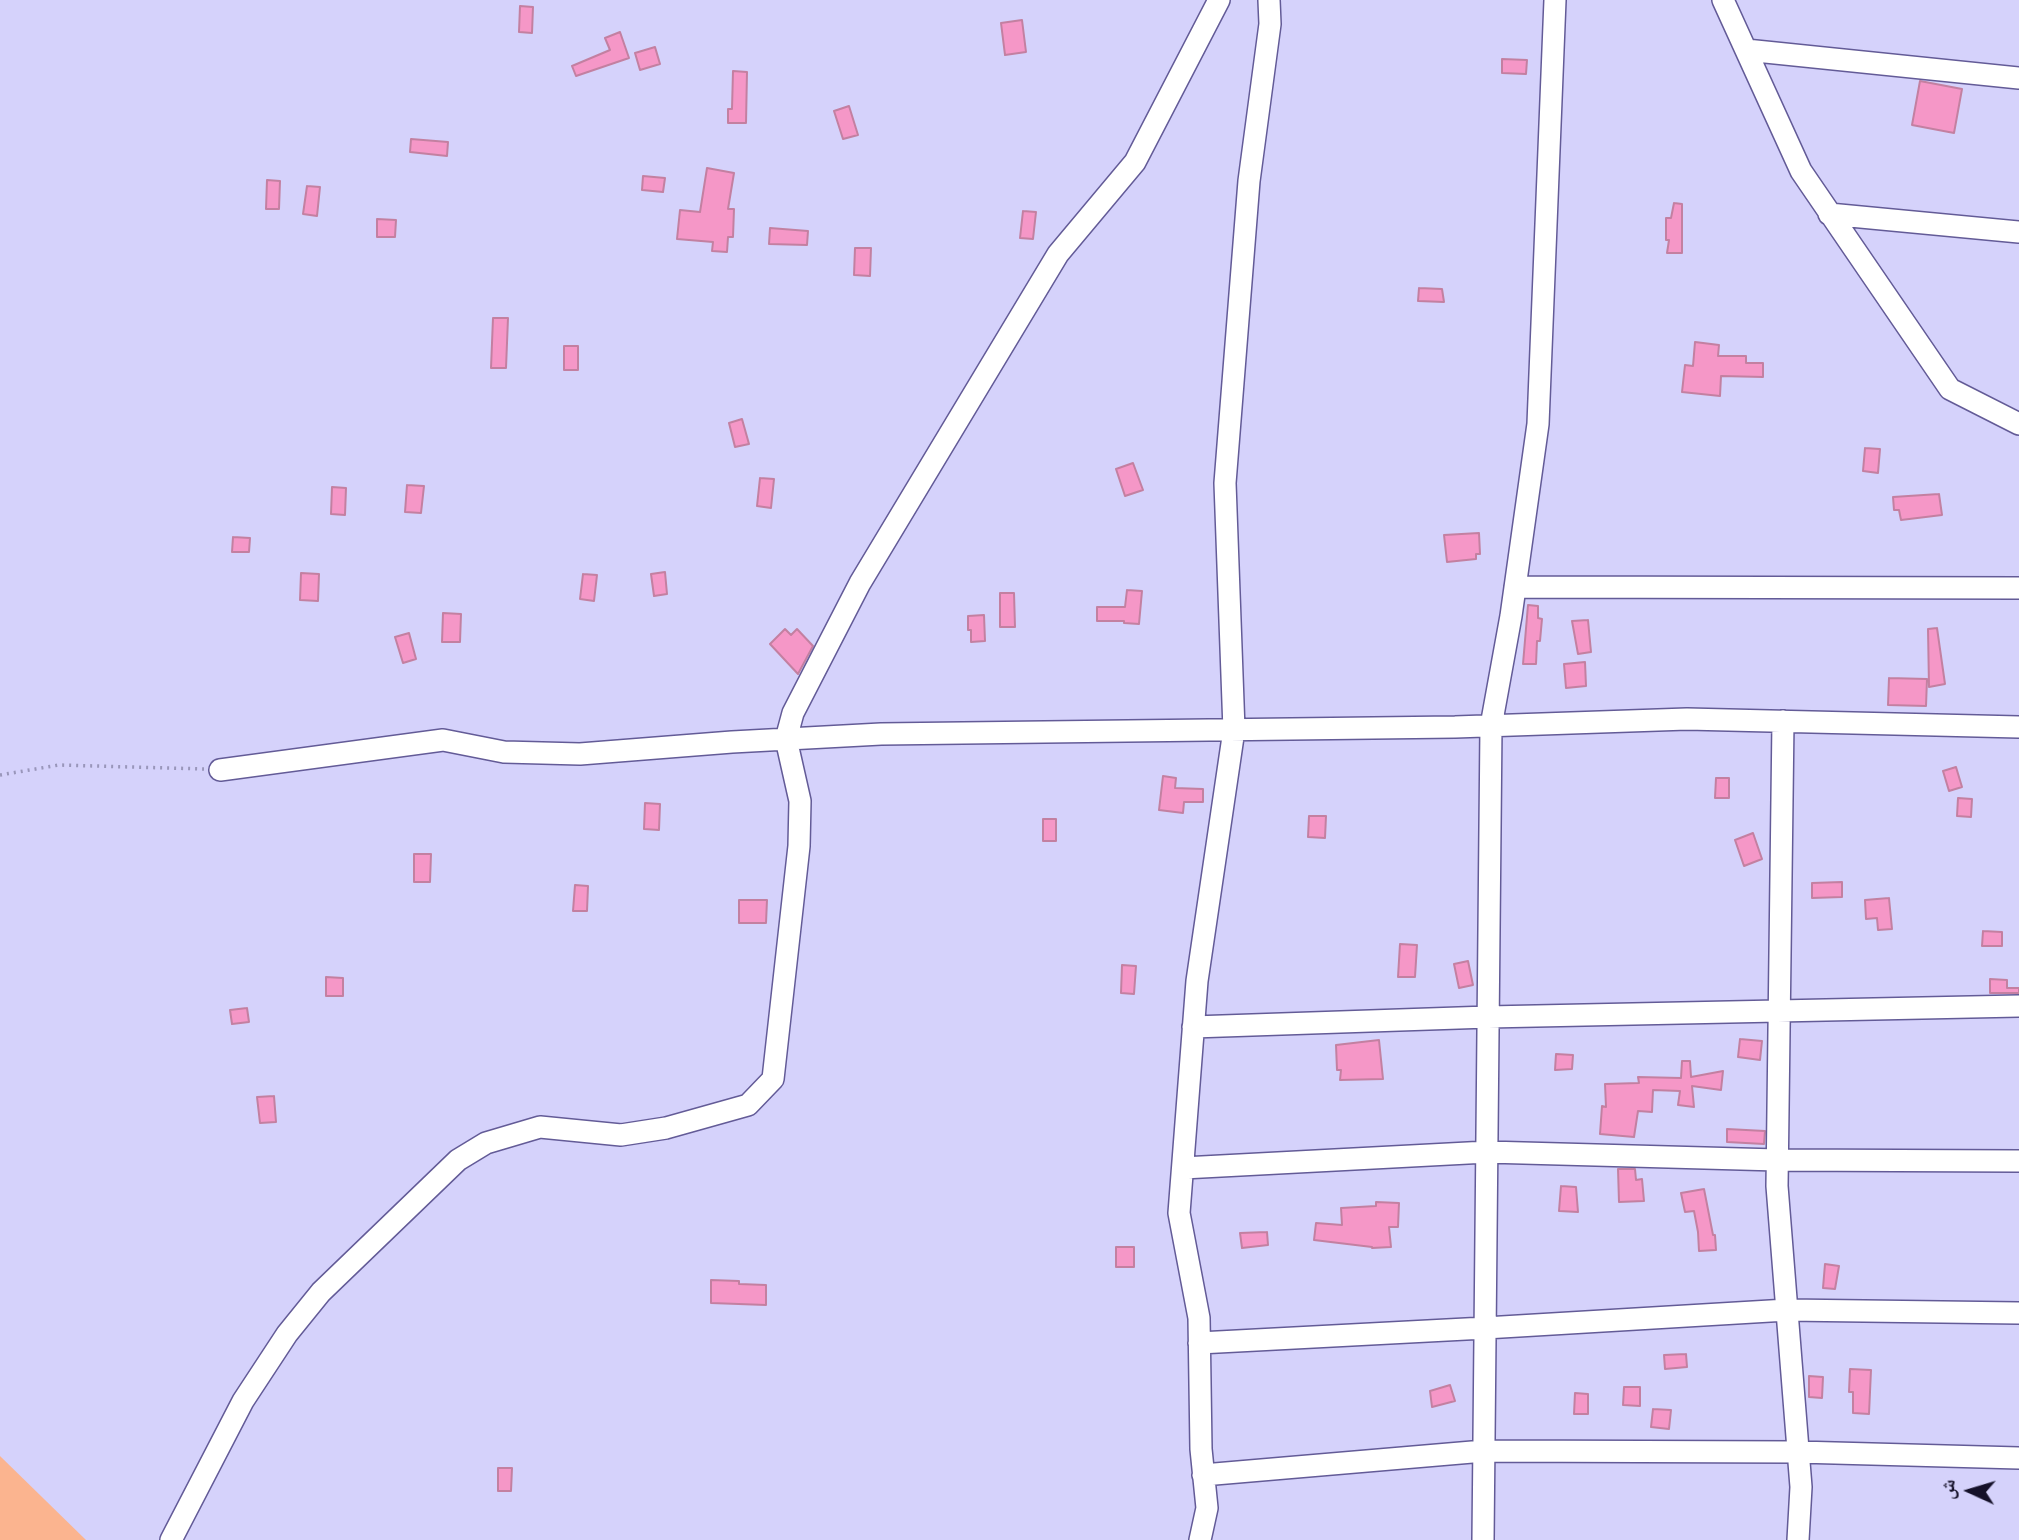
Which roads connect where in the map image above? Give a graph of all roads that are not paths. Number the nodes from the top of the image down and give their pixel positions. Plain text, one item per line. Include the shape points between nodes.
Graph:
1 (1219, 0) edge
2 (1269, 0) edge
3 (1555, 0) edge
4 (1723, 0) edge
5 (1746, 50) junction
6 (2019, 78) edge
7 (1829, 214) junction
8 (2019, 232) edge
9 (2019, 424) edge
10 (1516, 587) junction
11 (2019, 588) edge
12 (1783, 721) junction
13 (1491, 726) junction
14 (2019, 727) edge
15 (1234, 730) junction
16 (786, 739) junction
17 (220, 769) road end
18 (2019, 1006) edge
19 (1779, 1012) junction
20 (1488, 1017) junction
21 (1193, 1027) junction
22 (1487, 1152) junction
23 (1777, 1160) junction
24 (2019, 1161) edge
25 (1183, 1168) junction
26 (1787, 1310) junction
27 (2019, 1313) edge
28 (1485, 1328) junction
29 (1199, 1343) junction
30 (1484, 1451) junction
31 (1798, 1451) junction
32 (2019, 1458) edge
33 (1203, 1475) junction
34 (171, 1540) edge
35 (1200, 1540) edge
36 (1483, 1540) edge
37 (1798, 1540) edge

1 - 16 street via 1135,162 1058,254 860,583 793,713
2 - 15 street via 1225,483
3 - 10 street via 1538,424
4 - 5 street
5 - 6 street
5 - 7 street via 1801,172
7 - 8 street
7 - 9 street via 1950,389
10 - 11 street
10 - 13 street
12 - 13 street via 1687,719
12 - 14 street
12 - 19 street
13 - 15 street
13 - 20 street
15 - 16 street
15 - 21 street
16 - 17 street via 580,754 504,752 443,740
16 - 34 street via 800,801 799,846 773,1079 748,1104 666,1128 621,1135 540,1127 486,1143 458,1160 321,1292 287,1334 243,1401
18 - 19 street
19 - 20 street
19 - 23 street
20 - 21 street
20 - 22 street
21 - 25 street
22 - 23 street
22 - 25 street
22 - 28 street
23 - 24 street
23 - 26 street
25 - 29 street via 1179,1213 1199,1318
26 - 27 street
26 - 28 street
26 - 31 street
28 - 29 street
28 - 30 street
29 - 33 street
30 - 31 street
30 - 33 street
30 - 36 street
31 - 32 street
31 - 37 street
33 - 35 street via 1207,1508

